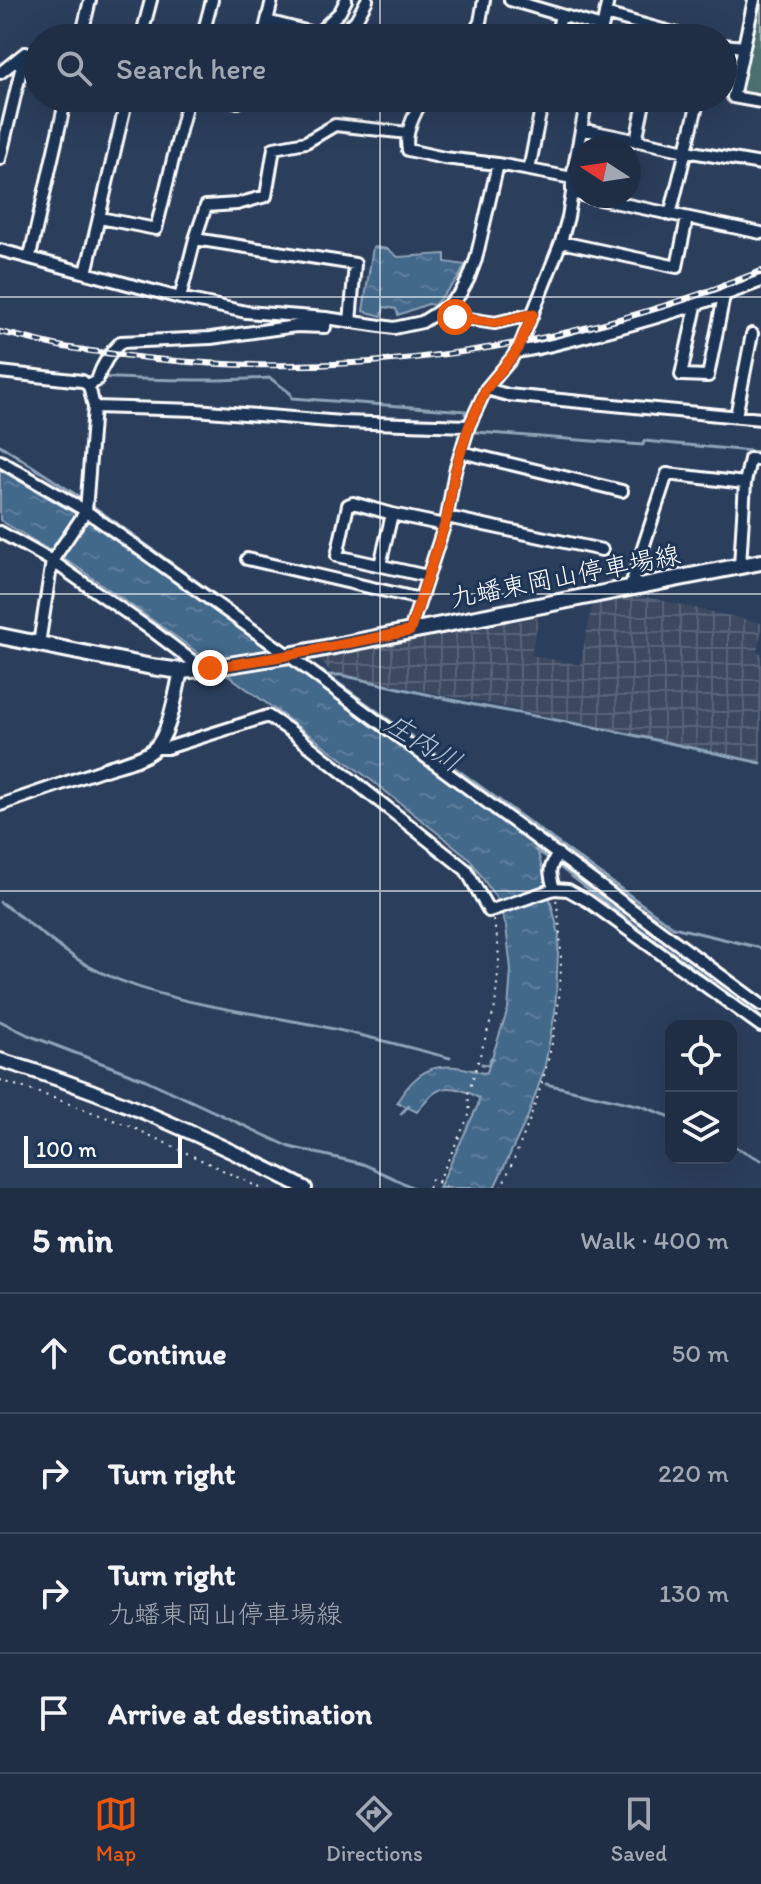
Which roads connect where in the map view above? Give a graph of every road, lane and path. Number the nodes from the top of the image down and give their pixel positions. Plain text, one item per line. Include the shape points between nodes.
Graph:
1 (90, 0) edge
2 (151, 0) edge
3 (212, 0) edge
4 (272, 0) edge
5 (346, 0) edge
6 (367, 0) edge
7 (484, 0) edge
8 (510, 0) edge
9 (608, 0) edge
10 (754, 0) edge
11 (605, 14) junction
12 (561, 15) junction
13 (267, 21) junction
14 (84, 24) edge
15 (145, 24) edge
16 (206, 24) edge
17 (266, 24) edge
18 (279, 24) edge
19 (327, 24) edge
20 (352, 24) edge
21 (479, 24) edge
22 (559, 24) edge
23 (582, 24) edge
24 (603, 24) edge
25 (632, 24) edge
26 (737, 46) edge
27 (744, 47) junction
28 (24, 54) edge
29 (24, 57) edge
30 (0, 73) edge
31 (737, 79) edge
32 (737, 98) edge
33 (761, 102) edge
34 (63, 112) edge
35 (124, 112) edge
36 (185, 112) edge
37 (416, 112) edge
38 (540, 112) edge
39 (584, 112) edge
40 (642, 112) edge
41 (696, 112) edge
42 (581, 129) junction
43 (408, 133) junction
44 (580, 136) edge
45 (613, 136) edge
46 (637, 136) edge
47 (641, 142) edge
48 (686, 151) junction
49 (0, 159) edge
50 (498, 164) junction
51 (761, 164) edge
52 (529, 170) junction
53 (569, 177) edge
54 (572, 208) edge
55 (638, 208) edge
56 (670, 215) junction
57 (100, 218) junction
58 (687, 218) junction
59 (761, 233) edge
60 (195, 239) junction
61 (561, 242) junction
62 (0, 250) edge
63 (30, 256) junction
64 (86, 273) junction
65 (761, 281) edge
66 (724, 296) junction
67 (180, 298) junction
68 (447, 306) junction
69 (696, 306) junction
70 (533, 314) junction
71 (326, 318) junction
72 (350, 322) junction
73 (752, 334) dead end
74 (516, 352) junction
75 (0, 372) edge
76 (95, 380) junction
77 (486, 389) junction
78 (94, 407) junction
79 (736, 416) junction
80 (761, 419) edge
81 (469, 426) junction
82 (461, 452) junction
83 (761, 460) edge
84 (0, 461) edge
85 (745, 483) junction
86 (622, 491) dead end
87 (86, 507) junction
88 (392, 514) junction
89 (446, 521) junction
90 (0, 532) edge
91 (602, 550) dead end
92 (247, 559) dead end
93 (53, 560) junction
94 (761, 562) edge
95 (380, 565) junction
96 (740, 566) junction
97 (427, 576) junction
98 (630, 588) junction
99 (420, 599) junction
100 (410, 631) junction
101 (0, 636) edge
102 (39, 644) junction
103 (286, 656) junction
104 (206, 669) junction
105 (181, 671) junction
106 (156, 748) junction
107 (105, 769) joint
108 (0, 805) edge
109 (555, 859) junction
110 (551, 889) junction
111 (492, 910) junction
112 (761, 1005) edge
113 (761, 1026) edge
114 (0, 1060) edge
115 (0, 1080) edge
116 (439, 1183) junction
117 (260, 1188) edge
118 (305, 1188) edge
119 (428, 1188) edge
120 (449, 1188) edge
121 (501, 1188) edge

1 - 14 street
2 - 15 street
3 - 16 street
4 - 13 street
5 - 19 street
6 - 20 street
7 - 21 street
8 - 12 street
9 - 11 street
10 - 27 street
11 - 24 street
11 - 25 street
12 - 22 street
12 - 23 street
13 - 17 street
13 - 18 street
26 - 27 street
27 - 31 street
28 - 30 street
29 - 49 street
32 - 33 street
34 - 63 street
35 - 57 street
36 - 57 street via 156,229
37 - 43 street
38 - 52 street
39 - 42 street
40 - 46 street
41 - 48 street
42 - 44 street
42 - 45 street
43 - 50 street via 408,150
43 - 60 street via 335,125 306,142 274,148 266,196 206,206
47 - 48 street
48 - 51 street
48 - 56 street
50 - 52 street
50 - 68 street via 476,259 460,294
52 - 53 street
54 - 61 street
55 - 56 street
56 - 58 street
57 - 64 street
58 - 59 street
58 - 61 street via 677,267
60 - 67 street
60 - 72 street via 355,264
61 - 70 street
62 - 63 street
63 - 64 street
64 - 67 street
65 - 66 street
66 - 69 street
66 - 69 street via 708,376 681,375
67 - 71 street via 246,312
68 - 70 street via 455,317 495,323
68 - 72 street via 408,326
69 - 74 street
70 - 74 street
71 - 72 street
71 - 76 street via 325,327 121,342
73 - 79 street
74 - 77 street
75 - 76 street
76 - 78 street
77 - 79 street
77 - 81 street
78 - 81 street
78 - 87 street
79 - 80 street
81 - 82 street
82 - 86 street
82 - 89 street
83 - 85 street via 750,459
84 - 87 street
85 - 96 street
85 - 98 street via 667,474
87 - 93 street
87 - 103 street
88 - 89 street
88 - 95 street
88 - 95 street via 348,505 337,556
89 - 91 street
89 - 97 street
90 - 93 street
92 - 99 street
93 - 102 street
93 - 104 street
94 - 96 main road, 九蟠東岡山停車場線
95 - 97 street
96 - 98 main road, 九蟠東岡山停車場線
97 - 99 street
98 - 100 main road, 九蟠東岡山停車場線
99 - 100 street
100 - 103 main road, 九蟠東岡山停車場線
101 - 102 main road, 九蟠東岡山停車場線
102 - 105 main road, 九蟠東岡山停車場線
103 - 104 main road, 九蟠東岡山停車場線
103 - 109 street
104 - 105 main road, 九蟠東岡山停車場線
105 - 106 street
106 - 107 street
106 - 111 street via 268,716 466,870
107 - 108 street
109 - 110 street via 549,872
109 - 112 street
110 - 111 street
110 - 113 street via 568,890 588,901
110 - 121 path via 561,959 555,1025 542,1088
111 - 116 path via 498,942 495,1007 468,1094 470,1113
114 - 118 street via 149,1113
115 - 117 path via 132,1127
116 - 119 path via 432,1179
116 - 120 path

